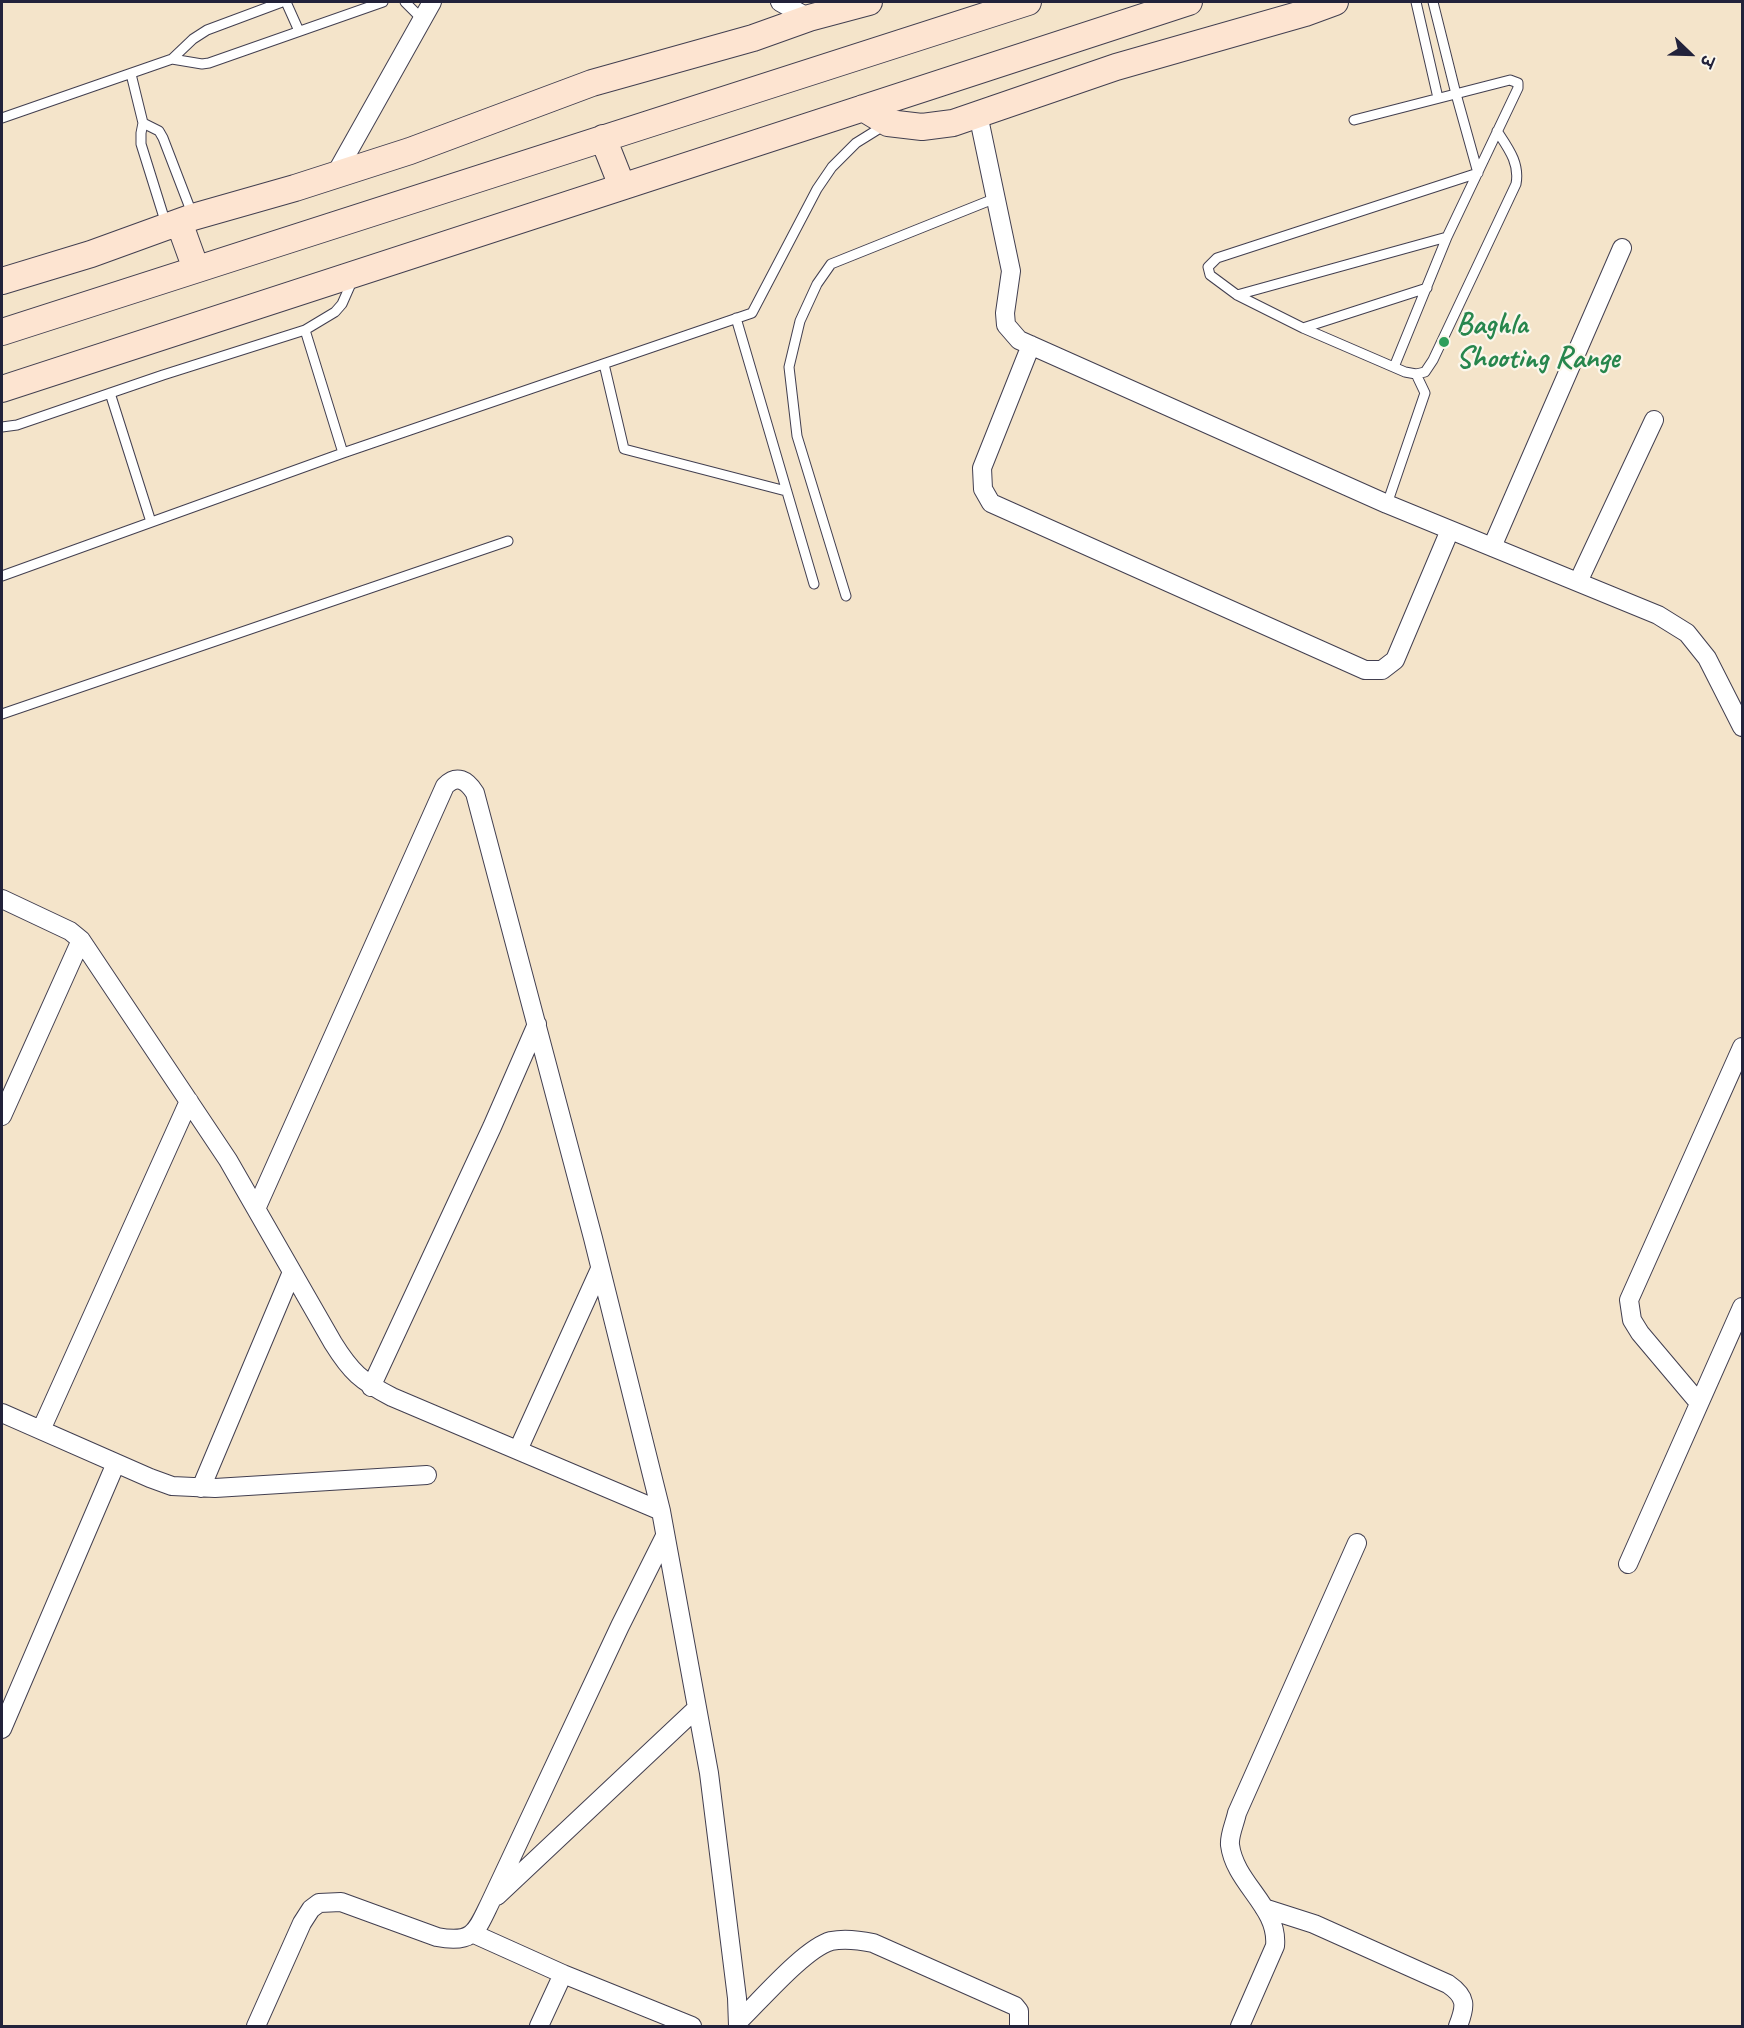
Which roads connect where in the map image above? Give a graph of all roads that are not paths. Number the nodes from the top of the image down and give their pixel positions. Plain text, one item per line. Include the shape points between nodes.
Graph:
1 (284, 2) edge
2 (382, 2) edge
3 (405, 2) edge
4 (432, 2) edge
5 (780, 2) edge
6 (869, 2) edge
7 (1028, 2) edge
8 (1189, 2) edge
9 (1335, 2) edge
10 (1416, 2) edge
11 (1433, 2) edge
12 (422, 18) junction
13 (809, 18) junction
14 (299, 31) junction
15 (172, 59) junction
16 (130, 74) junction
17 (1456, 94) junction
18 (1438, 98) junction
19 (863, 108) junction
20 (978, 114) junction
21 (2, 118) edge
22 (1354, 120) dead end
23 (144, 123) junction
24 (888, 123) junction
25 (1497, 131) junction
26 (603, 138) junction
27 (1478, 173) junction
28 (335, 175) junction
29 (622, 186) junction
30 (996, 198) junction
31 (180, 222) junction
32 (1447, 237) junction
33 (1622, 248) dead end
34 (196, 269) junction
35 (355, 274) junction
36 (2, 281) edge
37 (1426, 288) junction
38 (1237, 295) junction
39 (736, 318) junction
40 (1303, 328) junction
41 (305, 330) junction
42 (2, 332) edge
43 (1031, 345) junction
44 (604, 364) junction
45 (1394, 368) junction
46 (1416, 374) junction
47 (2, 389) edge
48 (110, 393) junction
49 (1654, 420) dead end
50 (2, 427) edge
51 (343, 453) junction
52 (786, 491) junction
53 (1387, 504) junction
54 (151, 522) junction
55 (1449, 530) junction
56 (508, 541) dead end
57 (1492, 547) junction
58 (2, 576) edge
59 (1578, 582) junction
60 (814, 584) dead end
61 (846, 596) dead end
62 (2, 714) edge
63 (1743, 727) edge
64 (2, 899) edge
65 (81, 940) junction
66 (537, 1024) junction
67 (1743, 1047) edge
68 (189, 1101) junction
69 (2, 1116) edge
70 (256, 1209) junction
71 (600, 1269) junction
72 (292, 1272) junction
73 (1743, 1307) edge
74 (371, 1387) junction
75 (1700, 1403) junction
76 (2, 1413) edge
77 (41, 1430) junction
78 (518, 1450) junction
79 (116, 1463) junction
80 (428, 1475) dead end
81 (201, 1488) junction
82 (661, 1511) junction
83 (665, 1536) junction
84 (1357, 1543) dead end
85 (1628, 1564) dead end
86 (697, 1708) junction
87 (2, 1729) edge
88 (490, 1903) junction
89 (1264, 1908) junction
90 (474, 1934) junction
91 (563, 1974) junction
92 (738, 2024) edge
93 (256, 2026) edge
94 (539, 2026) edge
95 (692, 2026) edge
96 (1019, 2026) edge
97 (1240, 2026) edge
98 (1458, 2026) edge

1 - 14 lane
1 - 15 lane via 207,30
2 - 14 lane
3 - 12 lane
4 - 12 street
5 - 13 street
6 - 13 main road
7 - 26 main road
8 - 19 main road
9 - 20 main road via 1116,67
10 - 18 lane
11 - 17 lane
12 - 28 street
13 - 28 main road via 753,38 592,83
14 - 15 lane via 209,63
15 - 16 lane
16 - 21 lane
16 - 23 lane
17 - 18 lane
17 - 25 lane via 1510,80 1517,82 1518,88
17 - 27 lane
18 - 22 lane
19 - 24 main road
19 - 29 main road
20 - 24 main road via 953,123 922,127
20 - 30 street
23 - 31 lane via 141,144
23 - 31 lane via 159,130 163,138
24 - 39 lane via 856,143 831,167 752,313
25 - 27 lane
25 - 46 lane via 1516,165 1516,184 1433,360 1425,372
26 - 29 main road
26 - 34 main road
27 - 32 lane
27 - 38 lane via 1217,258 1208,267 1210,275
28 - 31 main road
29 - 35 main road
30 - 43 street via 1011,271 1006,325 1019,340
30 - 61 lane via 831,264 800,321 789,367 797,436
31 - 34 main road
31 - 36 main road
32 - 37 lane
32 - 38 lane
33 - 57 street
34 - 42 main road
35 - 41 lane via 335,312
35 - 47 main road
37 - 40 lane
37 - 45 lane
38 - 40 lane
39 - 44 lane
39 - 52 lane
40 - 45 lane
41 - 48 lane
41 - 51 lane
43 - 53 street
43 - 55 street via 982,468 983,489 990,503 1365,670 1382,670 1395,660
44 - 51 lane
44 - 52 lane via 624,449
45 - 46 lane
46 - 53 lane via 1425,393
48 - 50 lane
48 - 54 lane
49 - 59 street
51 - 54 lane
52 - 60 lane
53 - 55 street
54 - 58 lane
55 - 57 street
56 - 62 lane
57 - 59 street
59 - 63 street via 1658,615 1687,633 1707,658
64 - 65 street
65 - 68 street
65 - 69 street
66 - 70 street via 475,793 464,780 452,779 445,786
66 - 71 street
66 - 74 street
67 - 75 street via 1629,1300 1632,1320
68 - 70 street
68 - 77 street
70 - 72 street
71 - 78 street
71 - 82 street
72 - 74 street via 345,1363
72 - 81 street
73 - 75 street
74 - 78 street
75 - 85 street
76 - 77 street
77 - 79 street
78 - 82 street
79 - 81 street via 172,1486
79 - 87 street
80 - 81 street
82 - 83 street
83 - 86 street
83 - 88 street
84 - 89 street via 1237,1813 1230,1843 1234,1862
86 - 88 street
86 - 92 street via 709,1773
88 - 90 street
89 - 97 street via 1273,1924 1275,1946
89 - 98 street via 1314,1924 1448,1984 1462,1995 1464,2013
90 - 91 street
90 - 93 street via 454,1940 437,1937 341,1902 319,1903 302,1923
91 - 94 street
91 - 95 street
92 - 96 street via 817,1948 830,1942 857,1940 873,1943 1009,2003 1019,2011

